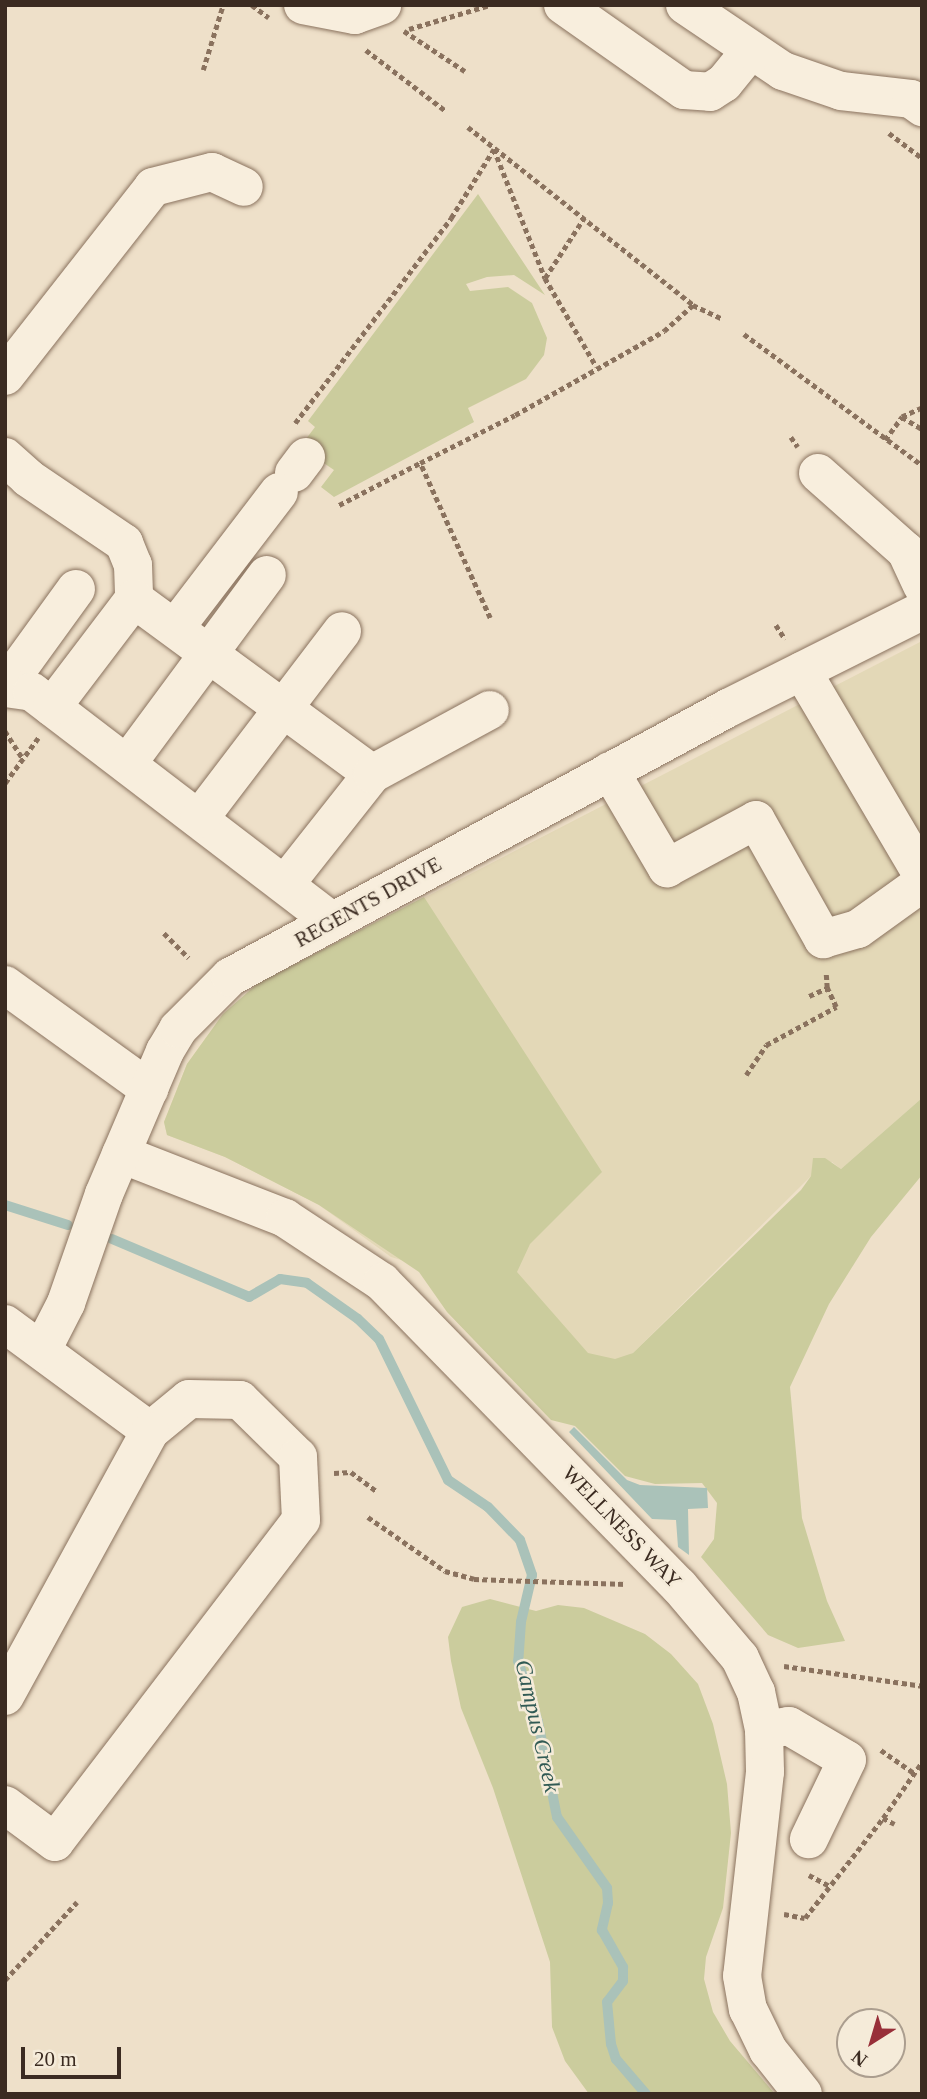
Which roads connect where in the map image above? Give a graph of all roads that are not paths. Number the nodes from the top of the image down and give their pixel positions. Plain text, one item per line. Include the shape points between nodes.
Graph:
1 (382, 5) edge
2 (563, 5) edge
3 (685, 5) edge
4 (307, 11) edge
5 (750, 51) junction
6 (918, 97) edge
7 (243, 187) dead end
8 (5, 376) edge
9 (5, 457) edge
10 (292, 464) road end
11 (818, 473) dead end
12 (267, 575) dead end
13 (922, 585) edge
14 (76, 589) dead end
15 (134, 599) junction
16 (922, 611) edge
17 (174, 628) junction
18 (342, 631) dead end
19 (210, 655) junction
20 (802, 671) junction
21 (5, 687) edge
22 (52, 707) junction
23 (283, 709) junction
24 (490, 710) dead end
25 (127, 764) junction
26 (610, 771) junction
27 (372, 774) junction
28 (200, 818) junction
29 (922, 875) edge
30 (285, 883) junction
31 (922, 883) edge
32 (332, 921) junction
33 (5, 985) edge
34 (149, 1089) junction
35 (121, 1154) junction
36 (5, 1324) edge
37 (42, 1350) junction
38 (150, 1431) junction
39 (5, 1696) edge
40 (764, 1731) junction
41 (5, 1804) edge
42 (809, 1839) dead end
43 (803, 2094) edge

1 - 4 street via 355,15
2 - 5 street via 684,90 710,92 724,83
3 - 5 street
5 - 6 street via 783,71 832,89
7 - 8 street via 212,172 153,187
9 - 15 street via 28,478 124,543 133,565
10 - 17 street
11 - 13 street via 906,551
12 - 19 street
14 - 21 street
15 - 17 street
15 - 22 street
16 - 20 street, REGENTS DRIVE
17 - 19 street
18 - 23 street
19 - 23 street
19 - 25 street
20 - 26 street, REGENTS DRIVE
20 - 29 street
21 - 22 street via 32,692
22 - 25 street
23 - 27 street
23 - 28 street
24 - 27 street
25 - 28 street
26 - 31 street via 667,868 756,820 823,939 858,929
26 - 32 street, REGENTS DRIVE
27 - 30 street
28 - 30 street
30 - 32 street
32 - 34 street, REGENTS DRIVE via 230,977 178,1030
33 - 34 street
34 - 35 street, REGENTS DRIVE
35 - 37 street, REGENTS DRIVE via 66,1303
35 - 40 street, WELLNESS WAY via 285,1218 382,1282 714,1623 740,1658 756,1692
36 - 37 street
37 - 38 street
38 - 39 street
38 - 41 street via 189,1399 240,1400 298,1458 301,1520 55,1842
40 - 42 street via 789,1726 847,1760
40 - 43 street, WELLNESS WAY via 765,1772 742,1976 748,2009 768,2050

